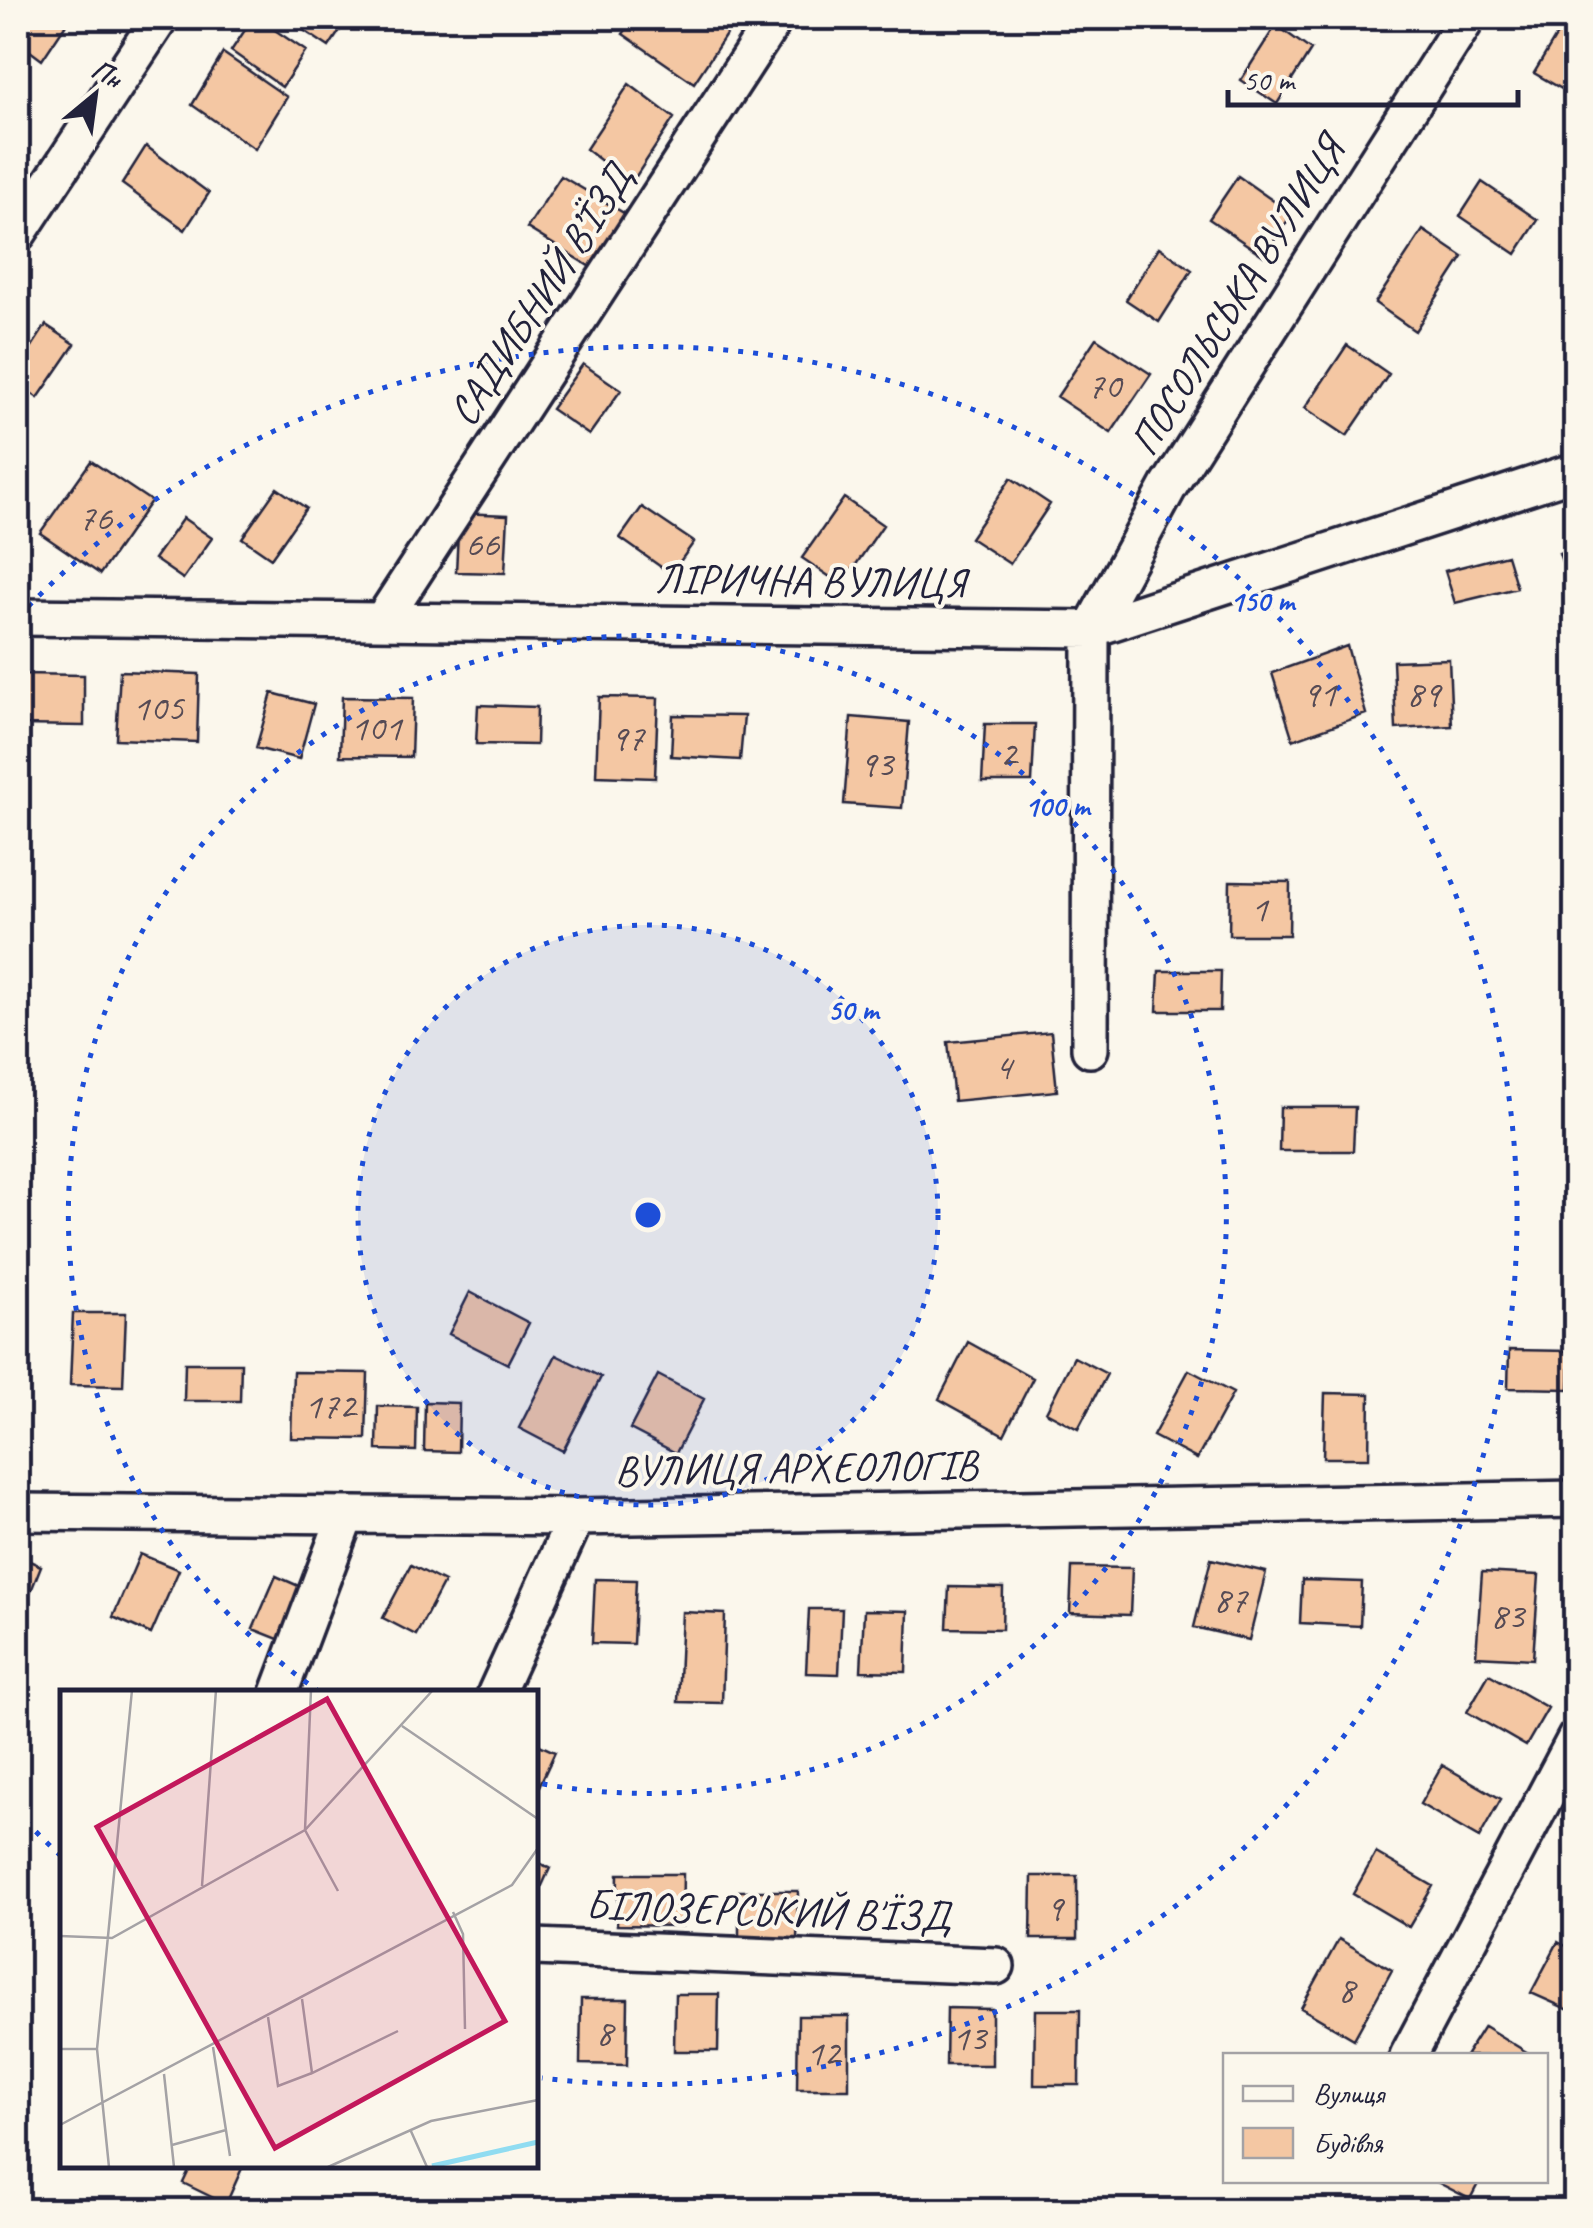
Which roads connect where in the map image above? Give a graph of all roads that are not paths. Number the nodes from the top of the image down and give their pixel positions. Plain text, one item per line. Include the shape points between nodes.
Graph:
1 (160, 18) edge
2 (775, 18) edge
3 (1468, 18) edge
4 (18, 232) edge
5 (1576, 471) edge
6 (18, 617) edge
7 (382, 621) junction
8 (1091, 629) junction
9 (1090, 1049) dead end
10 (1576, 1499) edge
11 (18, 1512) edge
12 (346, 1515) junction
13 (576, 1517) junction
14 (280, 1690) edge
15 (497, 1690) edge
16 (1576, 1738) edge
17 (538, 1946) edge
18 (996, 1966) dead end
19 (1410, 2053) edge

1 - 4 street
2 - 7 street, САДИБНИЙ В’ЇЗД
3 - 8 street, ПОСОЛЬСЬКА ВУЛИЦЯ via 1169,486
5 - 8 street, ЛІРИЧНА ВУЛИЦЯ
6 - 7 street, ЛІРИЧНА ВУЛИЦЯ
7 - 8 street, ЛІРИЧНА ВУЛИЦЯ
8 - 9 street
10 - 13 street, ВУЛИЦЯ АРХЕОЛОГІВ
11 - 12 street, ВУЛИЦЯ АРХЕОЛОГІВ
12 - 13 street, ВУЛИЦЯ АРХЕОЛОГІВ
12 - 14 street
13 - 15 street
16 - 19 street
17 - 18 street, БІЛОЗЕРСЬКИЙ В'ЇЗД

